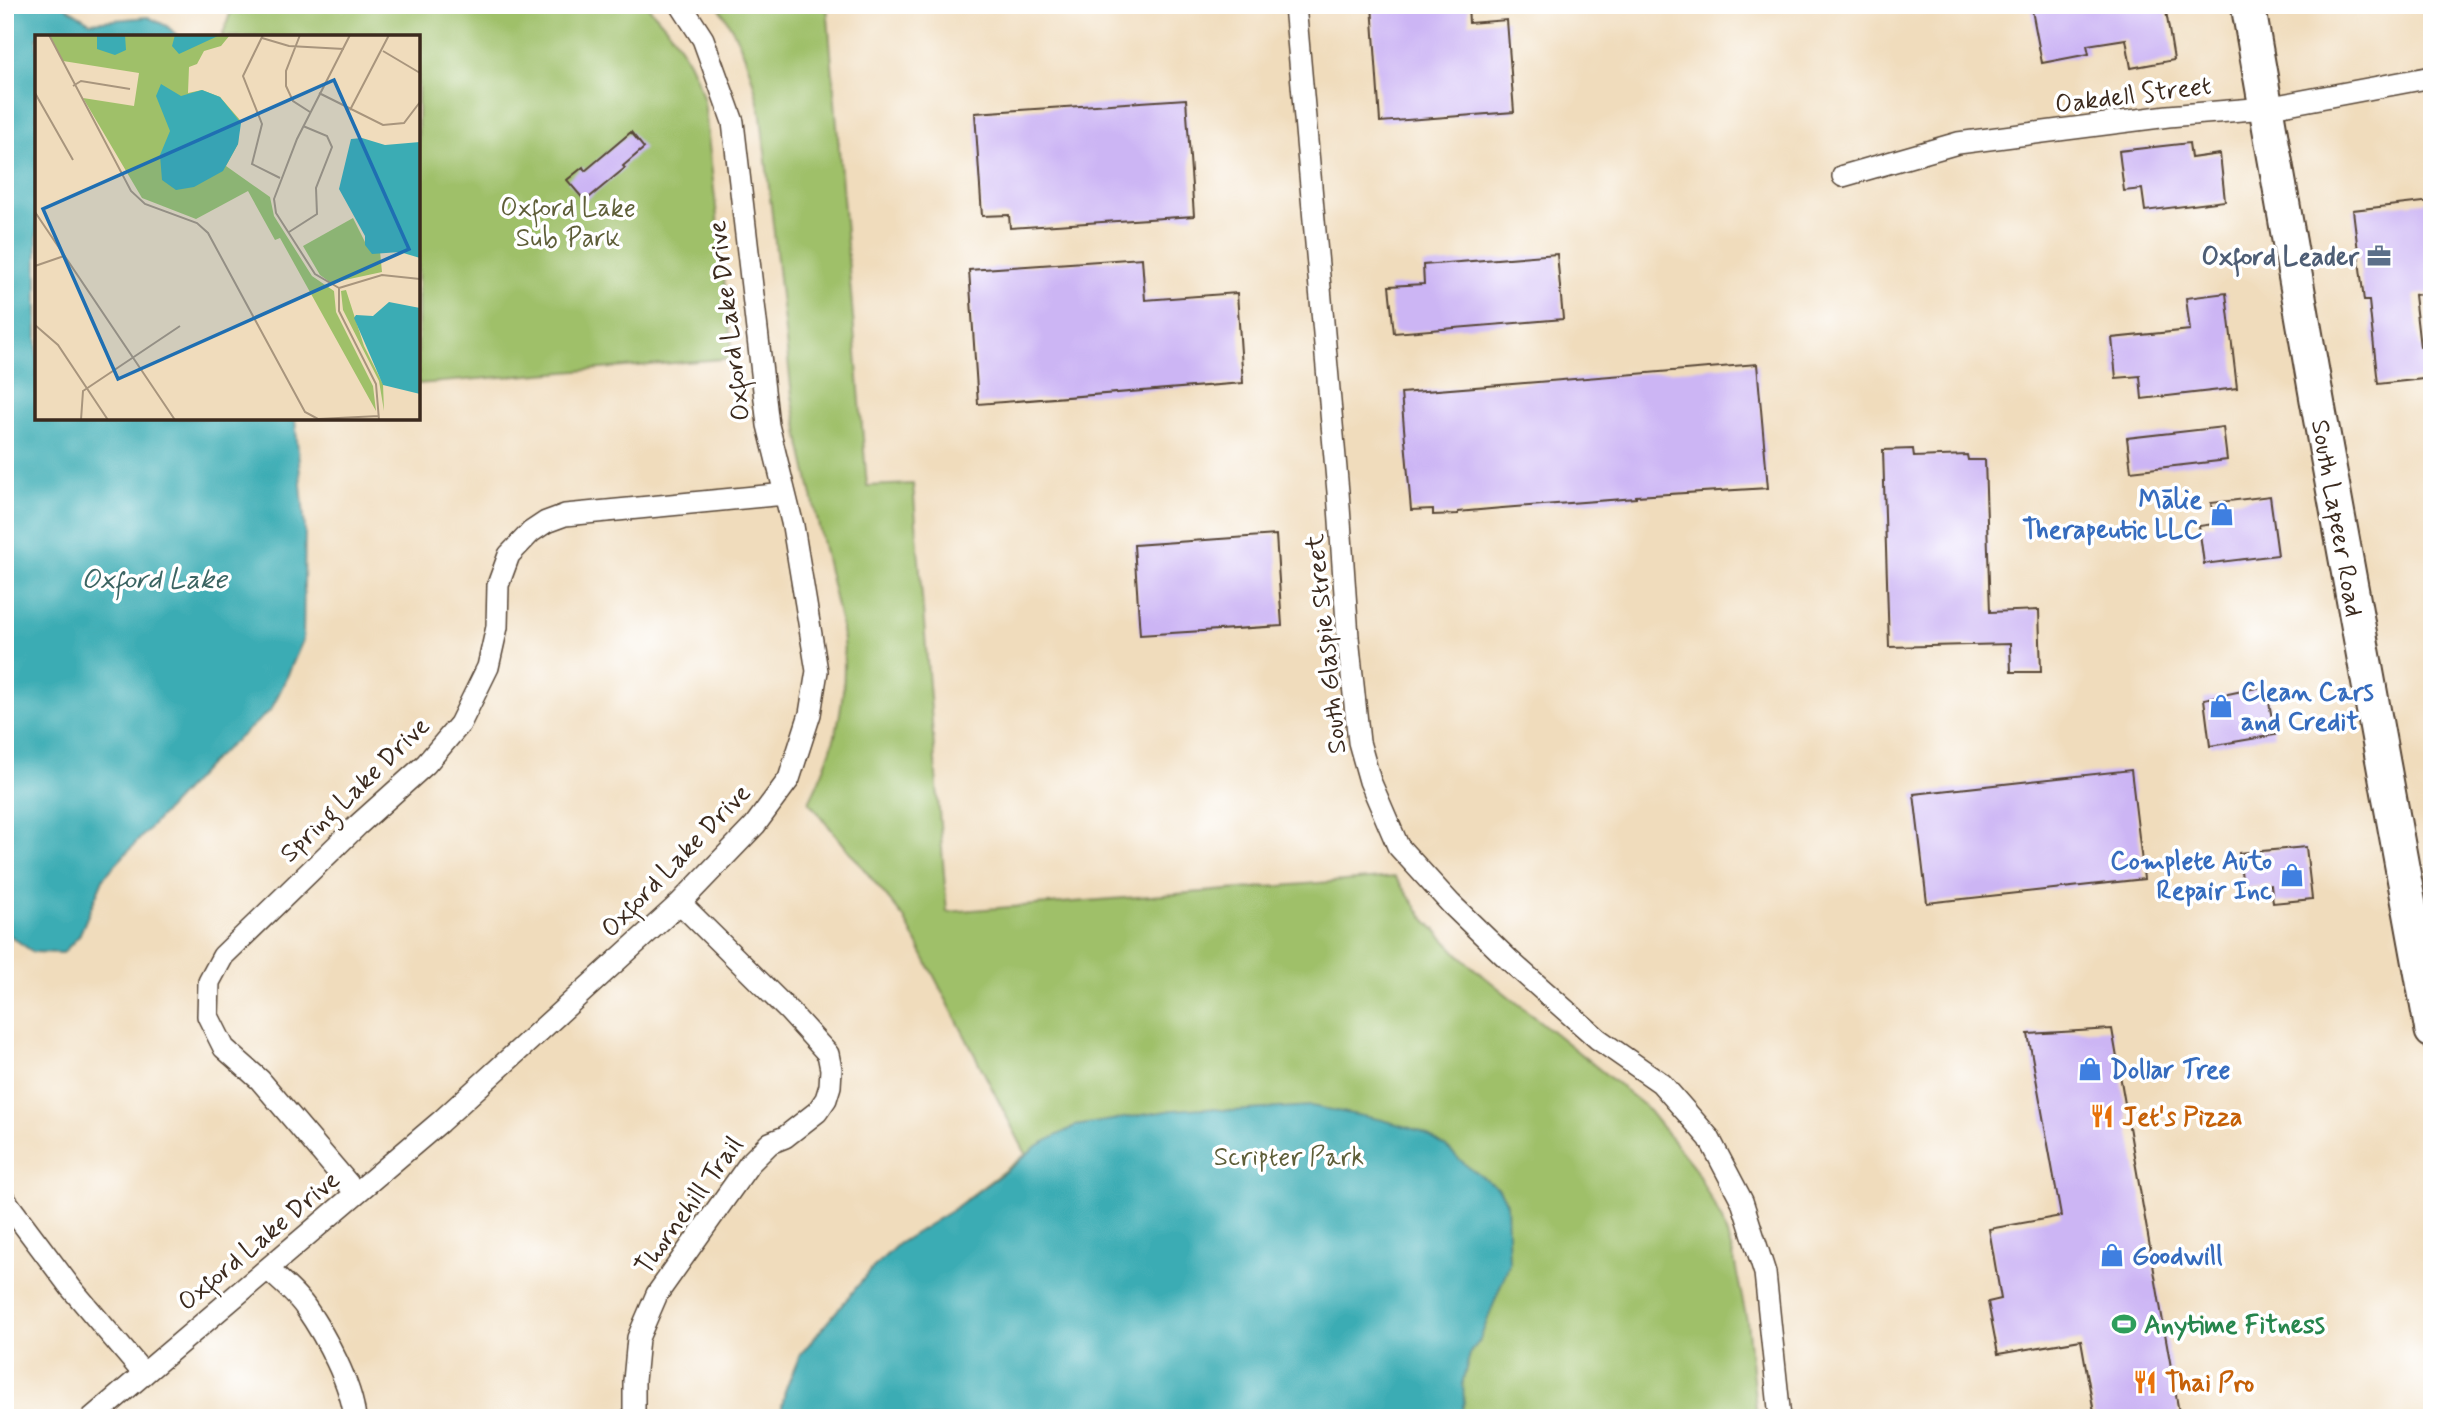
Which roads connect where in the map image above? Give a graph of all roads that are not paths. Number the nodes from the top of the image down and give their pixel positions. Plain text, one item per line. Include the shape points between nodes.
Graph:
1 (681, 5) edge
2 (1295, 5) edge
3 (2248, 5) edge
4 (2432, 77) edge
5 (2266, 107) junction
6 (1843, 176) dead end
7 (785, 494) junction
8 (680, 903) junction
9 (2432, 1030) edge
10 (356, 1193) junction
11 (5, 1200) edge
12 (268, 1269) junction
13 (144, 1374) junction
14 (92, 1418) edge
15 (355, 1418) edge
16 (634, 1418) edge
17 (1780, 1418) edge

1 - 7 street, Oxford Lake Drive via 703,39 733,122 768,425
2 - 17 street, South Glaspie Street via 1348,637 1359,743 1370,781 1398,846 1451,904 1598,1039 1661,1083 1709,1138 1742,1201 1765,1273
3 - 5 main road, South Lapeer Road
4 - 5 street, Oakdell Street
5 - 6 street, Oakdell Street via 1958,144
5 - 9 main road, South Lapeer Road
7 - 8 street, Oxford Lake Drive via 817,671 810,714 789,779 755,825
7 - 10 street, Spring Lake Drive via 565,516 531,532 509,555 501,575 488,667 460,724 426,764 223,956 209,982 208,1016 224,1048 260,1080
8 - 10 street, Oxford Lake Drive
8 - 16 street, Thornehill Trail via 828,1054 830,1086 817,1112 785,1137 769,1143 750,1163 657,1294 638,1338
10 - 12 street, Oxford Lake Drive
11 - 13 street
12 - 13 street, Oxford Lake Drive
12 - 15 street via 305,1306 334,1357 353,1401
13 - 14 street, Oxford Lake Drive

